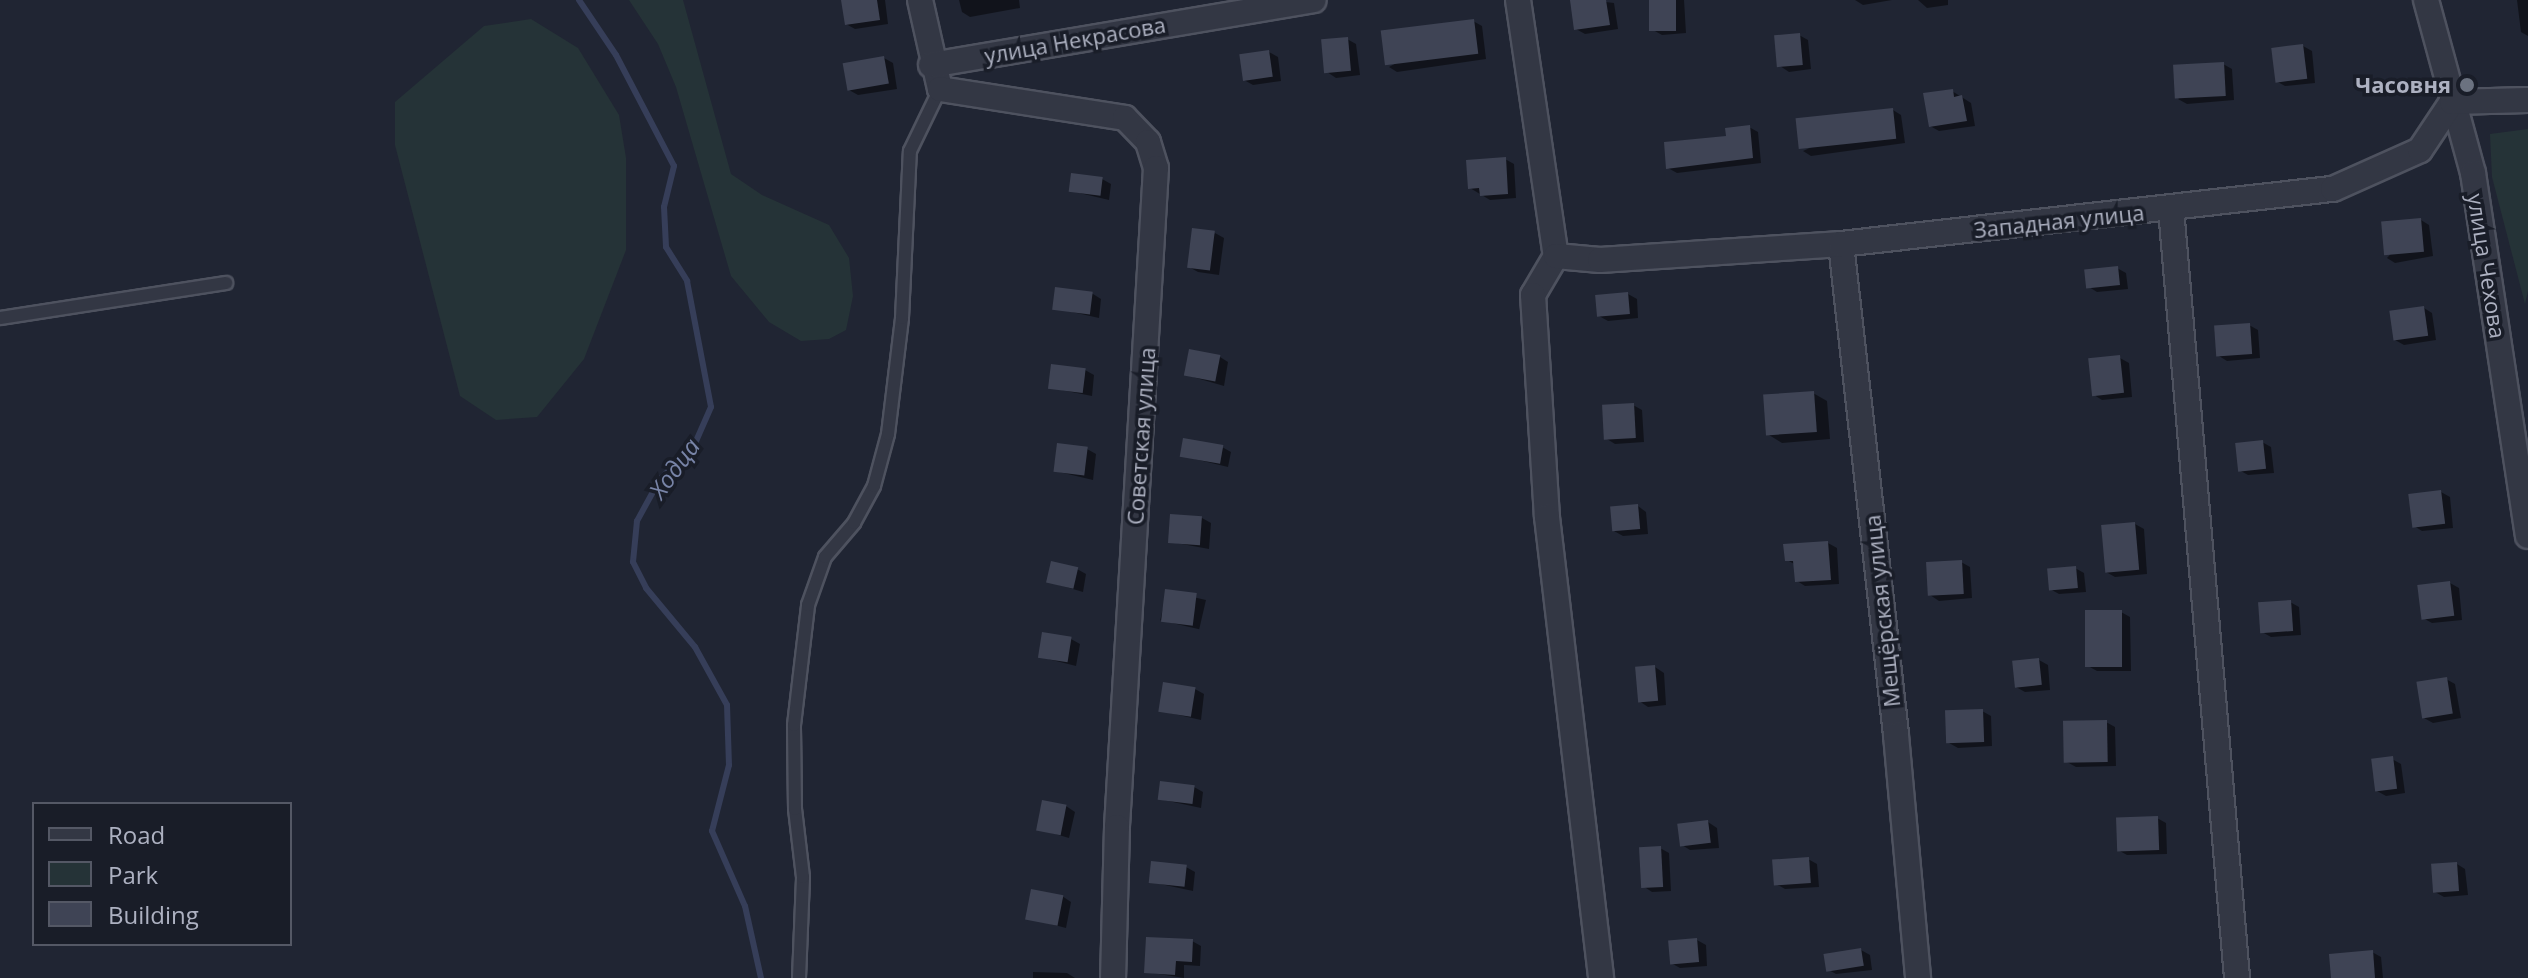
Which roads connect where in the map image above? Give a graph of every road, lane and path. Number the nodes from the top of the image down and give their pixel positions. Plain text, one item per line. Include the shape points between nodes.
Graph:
1 (920, 0) edge
2 (1314, 0) edge
3 (1518, 0) edge
4 (2426, 0) edge
5 (931, 65) junction
6 (940, 89) junction
7 (2528, 100) edge
8 (2452, 102) junction
9 (2171, 209) junction
10 (1841, 244) junction
11 (1556, 256) junction
12 (226, 283) dead end
13 (0, 318) edge
14 (2528, 536) edge
15 (799, 978) edge
16 (1113, 978) edge
17 (1601, 978) edge
18 (1918, 978) edge
19 (2237, 978) edge

1 - 5 street
2 - 5 street, улица Некрасова
3 - 11 street
4 - 8 street, улица Чехова
5 - 6 street
6 - 15 lane via 910,151 902,318 888,434 874,486 854,523 825,557 808,605 794,725 803,877
6 - 16 street, Советская улица via 1125,118 1148,142 1156,168 1119,781
7 - 8 street
8 - 9 street, Западная улица via 2420,150 2372,175 2333,189
8 - 14 street, улица Чехова via 2473,173
9 - 10 street, Западная улица
9 - 19 street
10 - 11 street, Западная улица via 1600,260
10 - 18 street, Мещёрская улица
11 - 17 street via 1533,295 1547,517
12 - 13 lane

